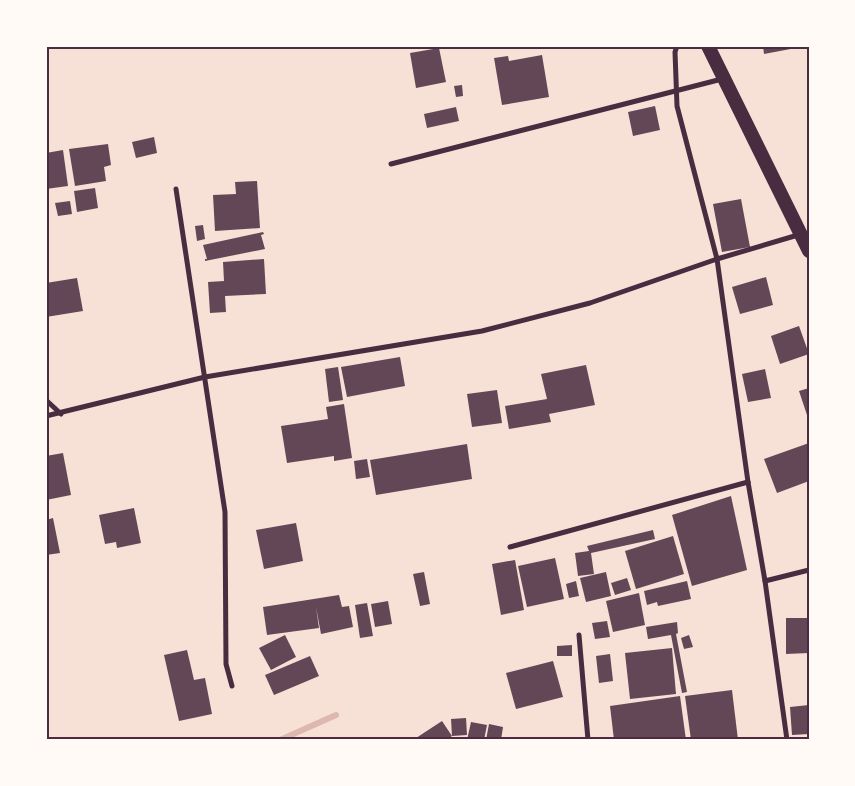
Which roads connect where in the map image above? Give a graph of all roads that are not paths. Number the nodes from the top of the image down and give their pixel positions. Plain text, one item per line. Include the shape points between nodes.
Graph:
1 (677, 46) edge
2 (708, 46) edge
3 (724, 78) junction
4 (677, 91) junction
5 (391, 164) dead end
6 (176, 189) dead end
7 (801, 234) junction
8 (809, 251) edge
9 (717, 259) junction
10 (205, 377) junction
11 (46, 400) edge
12 (61, 414) junction
13 (46, 416) edge
14 (748, 482) junction
15 (510, 547) dead end
16 (809, 570) edge
17 (765, 581) junction
18 (579, 635) dead end
19 (232, 686) dead end
20 (588, 740) edge
21 (786, 740) edge

1 - 4 street
2 - 3 highway
3 - 4 street
3 - 7 highway
4 - 5 street
4 - 9 street via 677,106
6 - 10 street
7 - 8 highway
7 - 9 street
9 - 10 street via 590,303 482,331
9 - 14 street
10 - 12 street
10 - 19 street via 225,512 226,664
11 - 12 street
12 - 13 street
14 - 15 street
14 - 17 street
16 - 17 street
17 - 21 street
18 - 20 street

